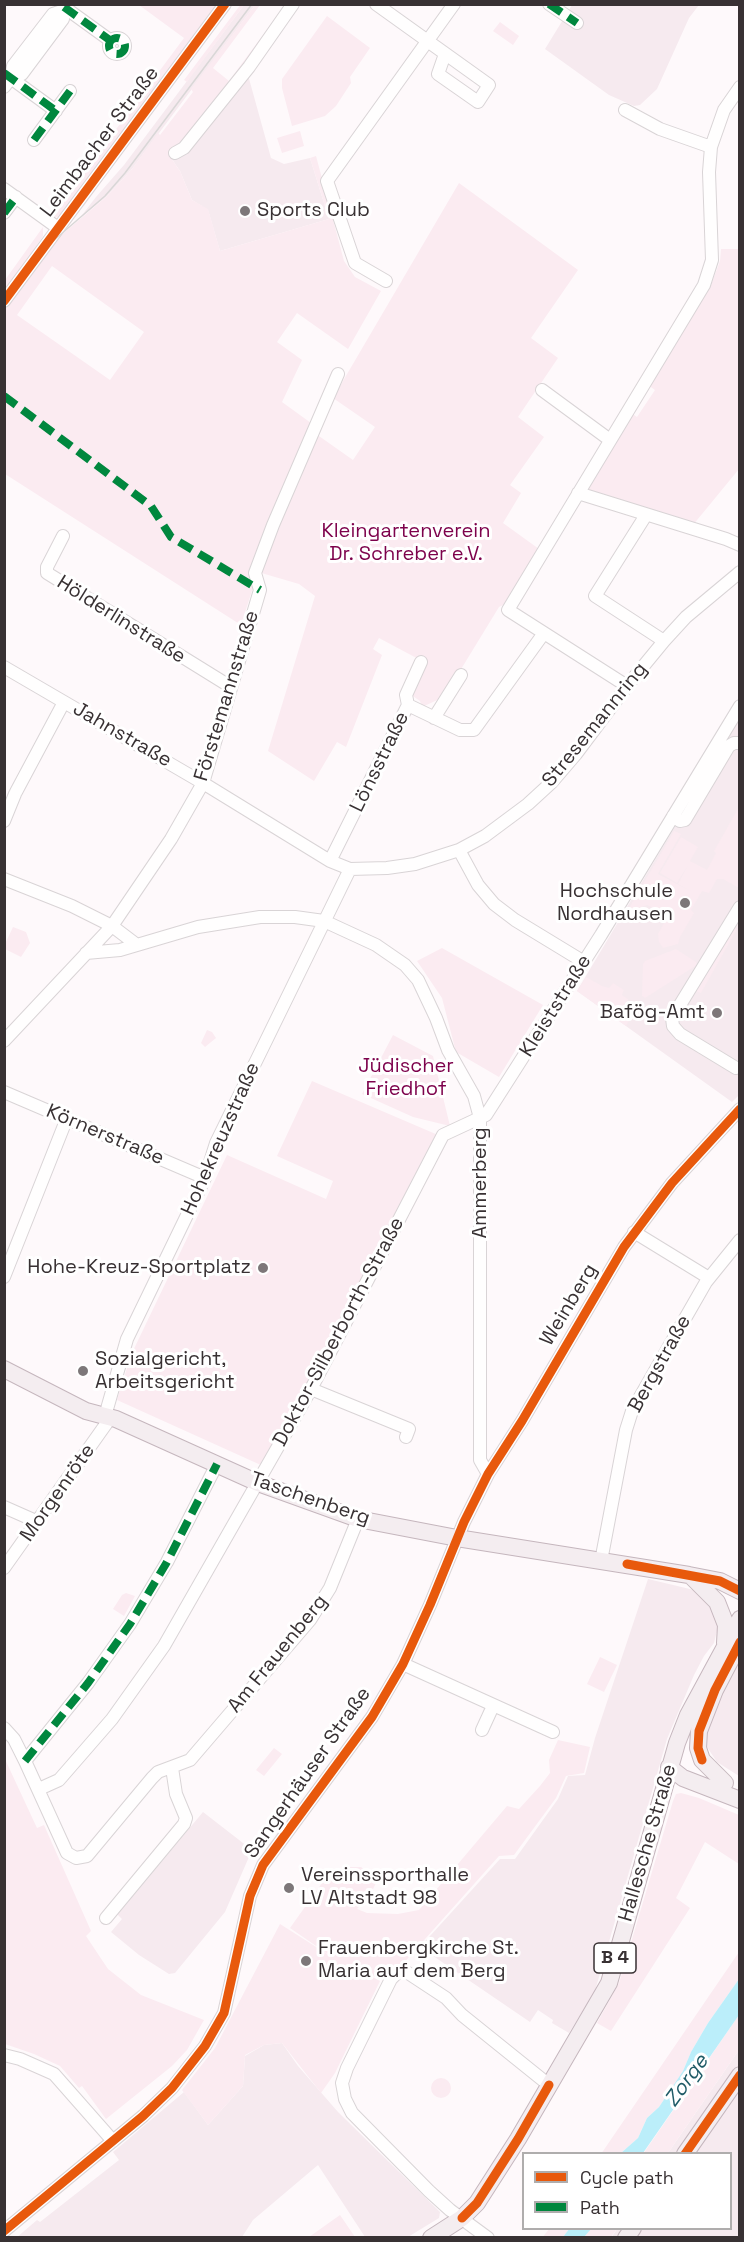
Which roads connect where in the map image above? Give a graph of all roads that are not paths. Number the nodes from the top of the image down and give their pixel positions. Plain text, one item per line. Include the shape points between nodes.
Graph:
1 (225, 4) edge
2 (292, 4) edge
3 (376, 4) edge
4 (454, 4) edge
5 (549, 4) edge
6 (64, 7) edge
7 (577, 23) dead end
8 (111, 41) dead end
9 (427, 41) junction
10 (445, 54) dead end
11 (7, 79) edge
12 (740, 87) edge
13 (70, 91) dead end
14 (625, 110) dead end
15 (56, 111) junction
16 (34, 140) dead end
17 (711, 147) junction
18 (175, 153) dead end
19 (4, 189) edge
20 (16, 197) junction
21 (4, 213) edge
22 (57, 228) junction
23 (386, 281) dead end
24 (4, 301) edge
25 (338, 374) dead end
26 (542, 390) dead end
27 (610, 440) junction
28 (578, 493) junction
29 (646, 515) junction
30 (63, 536) dead end
31 (740, 545) edge
32 (740, 572) edge
33 (544, 633) junction
34 (664, 640) junction
35 (422, 662) dead end
36 (4, 667) edge
37 (461, 675) dead end
38 (627, 686) junction
39 (231, 687) junction
40 (64, 702) junction
41 (408, 705) junction
42 (740, 706) edge
43 (434, 718) junction
44 (740, 743) edge
45 (203, 783) junction
46 (673, 816) junction
47 (4, 821) edge
48 (459, 850) junction
49 (330, 861) junction
50 (350, 869) junction
51 (4, 879) edge
52 (740, 907) edge
53 (324, 921) junction
54 (112, 926) junction
55 (137, 945) junction
56 (86, 953) junction
57 (584, 962) junction
58 (10, 1024) edge
59 (4, 1041) edge
60 (736, 1068) dead end
61 (4, 1092) edge
62 (740, 1109) edge
63 (67, 1118) junction
64 (480, 1118) junction
65 (205, 1178) junction
66 (634, 1232) junction
67 (740, 1240) edge
68 (4, 1277) edge
69 (708, 1278) junction
70 (4, 1369) edge
71 (311, 1389) junction
72 (108, 1416) junction
73 (406, 1437) dead end
74 (218, 1464) junction
75 (488, 1474) junction
76 (258, 1483) junction
77 (4, 1507) edge
78 (358, 1519) junction
79 (38, 1522) junction
80 (457, 1538) junction
81 (601, 1560) junction
82 (4, 1568) edge
83 (688, 1575) junction
84 (740, 1577) edge
85 (720, 1581) junction
86 (740, 1591) edge
87 (740, 1619) edge
88 (732, 1644) edge
89 (403, 1664) junction
90 (493, 1706) junction
91 (4, 1728) edge
92 (482, 1730) dead end
93 (553, 1732) dead end
94 (25, 1761) junction
95 (669, 1767) junction
96 (172, 1768) junction
97 (732, 1786) edge
98 (39, 1789) junction
99 (740, 1800) edge
100 (106, 1917) dead end
101 (4, 2055) edge
102 (740, 2075) edge
103 (549, 2085) junction
104 (113, 2141) junction
105 (686, 2152) edge
106 (462, 2218) junction
107 (4, 2231) edge
108 (431, 2238) edge
109 (488, 2238) edge

1 - 22 street, Leimbacher Straße
2 - 18 street via 249,67 184,148
3 - 9 street
4 - 9 street
5 - 7 street
6 - 8 street
6 - 11 street via 53,14
9 - 10 street
9 - 23 street via 327,181 355,262
11 - 15 street
12 - 17 street via 724,110
13 - 15 street
14 - 17 street via 660,129
15 - 16 street
17 - 27 street via 709,272
19 - 20 street
20 - 21 street
20 - 22 street
22 - 24 street, Leimbacher Straße
25 - 39 street, Förstemannstraße via 255,573 260,590
26 - 27 street
27 - 28 street
28 - 29 street
28 - 33 street via 508,610
29 - 31 street
29 - 34 street via 595,596
30 - 39 street, Hölderlinstraße via 47,573
32 - 34 street, Stresemannring
33 - 38 street
33 - 43 street via 474,730 460,730
34 - 38 street, Stresemannring
35 - 41 street, Lönsstraße via 405,695
36 - 40 street, Jahnstraße
37 - 43 street
38 - 48 street, Stresemannring via 552,782 502,825
39 - 45 street, Förstemannstraße
40 - 45 street, Jahnstraße
40 - 47 street
41 - 43 street
41 - 49 street, Lönsstraße
42 - 46 street, Kleiststraße
44 - 46 street via 729,746 685,820
45 - 49 street, Jahnstraße
45 - 54 street, Förstemannstraße via 171,839
46 - 57 street, Kleiststraße
48 - 50 street, Stresemannring via 415,864
48 - 57 street via 478,885 494,904
49 - 50 street, Stresemannring
50 - 53 street, Hohekreuzstraße
51 - 54 street
52 - 60 street via 672,1018 680,1034
53 - 55 street, Ammerberg via 260,917 198,927
53 - 64 street, Ammerberg via 390,953 418,980 448,1050 474,1096
53 - 65 street, Hohekreuzstraße via 216,1143
54 - 55 street
54 - 56 street, Förstemannstraße
55 - 56 street, Ammerberg
56 - 58 street, Förstemannstraße
57 - 64 street, Kleiststraße via 486,1115
58 - 59 street, Förstemannstraße
61 - 63 street, Körnerstraße
62 - 66 street, Weinberg
63 - 65 street, Körnerstraße
63 - 68 street
64 - 71 street, Doktor-Silberborth-Straße via 442,1135
64 - 75 street, Ammerberg via 480,1460
65 - 72 street, Hohekreuzstraße via 127,1339
66 - 69 street
66 - 75 street, Weinberg
67 - 69 street, Bergstraße
69 - 81 street, Bergstraße via 632,1411
70 - 72 main road, Taschenberg via 86,1411
71 - 73 street via 409,1429
71 - 76 street, Doktor-Silberborth-Straße
72 - 74 main road, Taschenberg
72 - 79 street, Morgenröte
74 - 76 main road, Taschenberg
74 - 94 street via 130,1624
75 - 80 street, Weinberg
76 - 78 main road, Taschenberg
76 - 98 street, Doktor-Silberborth-Straße via 164,1646 119,1710 59,1780
77 - 79 street
78 - 80 main road, Taschenberg
78 - 96 street, Am Frauenberg via 330,1588 310,1620 190,1760
79 - 82 street, Morgenröte
80 - 81 main road, Taschenberg
80 - 89 street, Sangerhäuser Straße
81 - 83 main road, Taschenberg
83 - 85 main road, Taschenberg
83 - 88 main road via 717,1602
84 - 85 main road
85 - 86 main road, Taschenberg
87 - 88 main road, Hallesche Straße
88 - 95 main road, Hallesche Straße via 688,1715
88 - 97 main road, Hallesche Straße via 699,1731 698,1748 702,1760
89 - 90 street
89 - 104 street, Sangerhäuser Straße via 349,1751 262,1865 250,1896 224,2013 206,2046 172,2088
90 - 92 street
90 - 93 street
91 - 94 street
94 - 98 street
95 - 97 main road via 693,1771
95 - 99 main road via 682,1778
95 - 103 main road, Hallesche Straße / B 4 via 609,1983
96 - 98 street, Am Frauenberg via 158,1772 96,1847 87,1856 76,1858 68,1853
96 - 100 street via 176,1794 186,1818 184,1824
101 - 104 street via 54,2074
102 - 105 main road
103 - 106 main road, Hallesche Straße / B 4 via 477,2203
103 - 106 street via 438,1992 405,1971 397,1972 391,1979 345,2075 345,2099 352,2113 429,2191
104 - 107 street, Sangerhäuser Straße
106 - 108 main road, B 4
106 - 109 street

